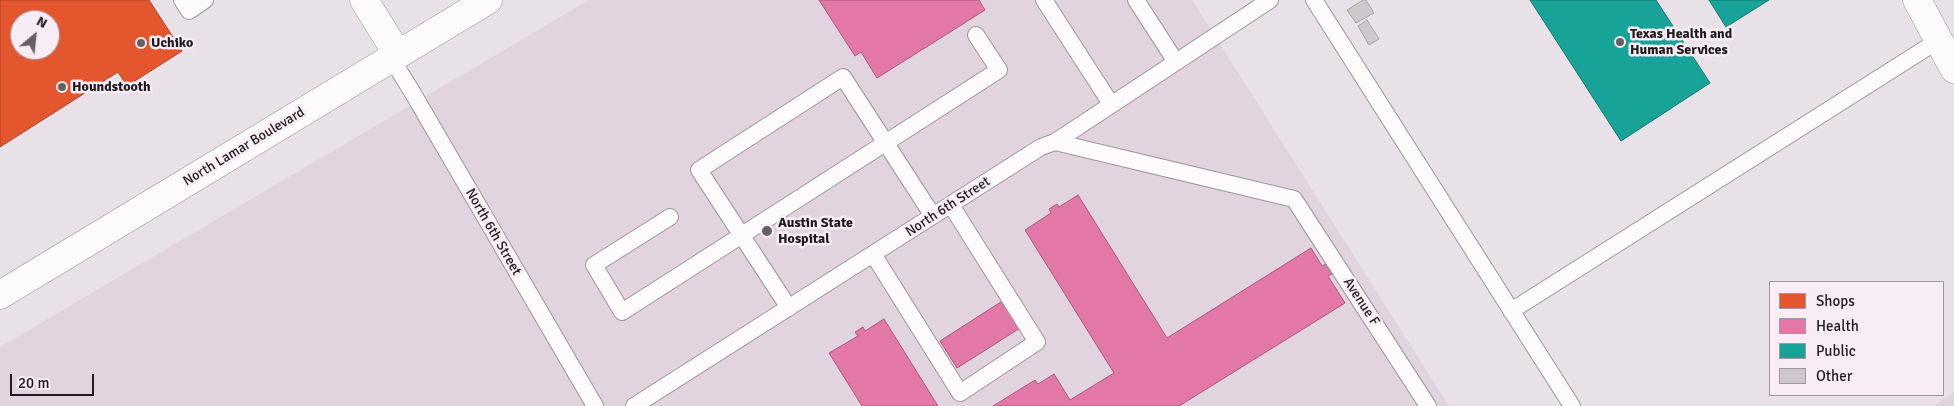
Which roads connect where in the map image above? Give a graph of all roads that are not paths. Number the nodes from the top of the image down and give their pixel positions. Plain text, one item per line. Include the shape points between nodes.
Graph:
1 (182, 0) edge
2 (205, 0) edge
3 (364, 0) edge
4 (488, 0) edge
5 (1044, 0) edge
6 (1136, 0) edge
7 (1270, 0) edge
8 (1314, 0) edge
9 (1917, 0) edge
10 (976, 35) dead end
11 (1938, 40) junction
12 (394, 56) junction
13 (1176, 62) junction
14 (1954, 69) edge
15 (1112, 104) junction
16 (1055, 142) junction
17 (886, 144) junction
18 (951, 205) junction
19 (933, 216) junction
20 (670, 218) dead end
21 (741, 235) junction
22 (873, 254) junction
23 (0, 295) edge
24 (789, 308) junction
25 (1512, 311) junction
26 (595, 406) edge
27 (634, 406) edge
28 (1428, 406) edge
29 (1572, 406) edge

1 - 2 lane via 189,11
3 - 12 main road
4 - 12 main road, North Lamar Boulevard
5 - 15 lane
6 - 13 lane
7 - 13 lane, North 6th Street
8 - 25 lane
9 - 11 main road
10 - 17 lane via 999,70
11 - 14 main road
11 - 25 lane
12 - 23 main road, North Lamar Boulevard
12 - 26 lane, North 6th Street
13 - 15 lane, North 6th Street
15 - 16 lane, North 6th Street
16 - 18 lane, North 6th Street via 1041,147
16 - 28 lane, Avenue F via 1294,199
17 - 19 lane
17 - 21 lane
17 - 21 lane via 843,77 699,170
18 - 19 lane, North 6th Street
18 - 22 lane via 1037,342 960,393
19 - 22 lane, North 6th Street
20 - 21 lane via 594,265 622,312
21 - 24 lane
22 - 24 lane, North 6th Street
24 - 27 lane, North 6th Street
25 - 29 lane

